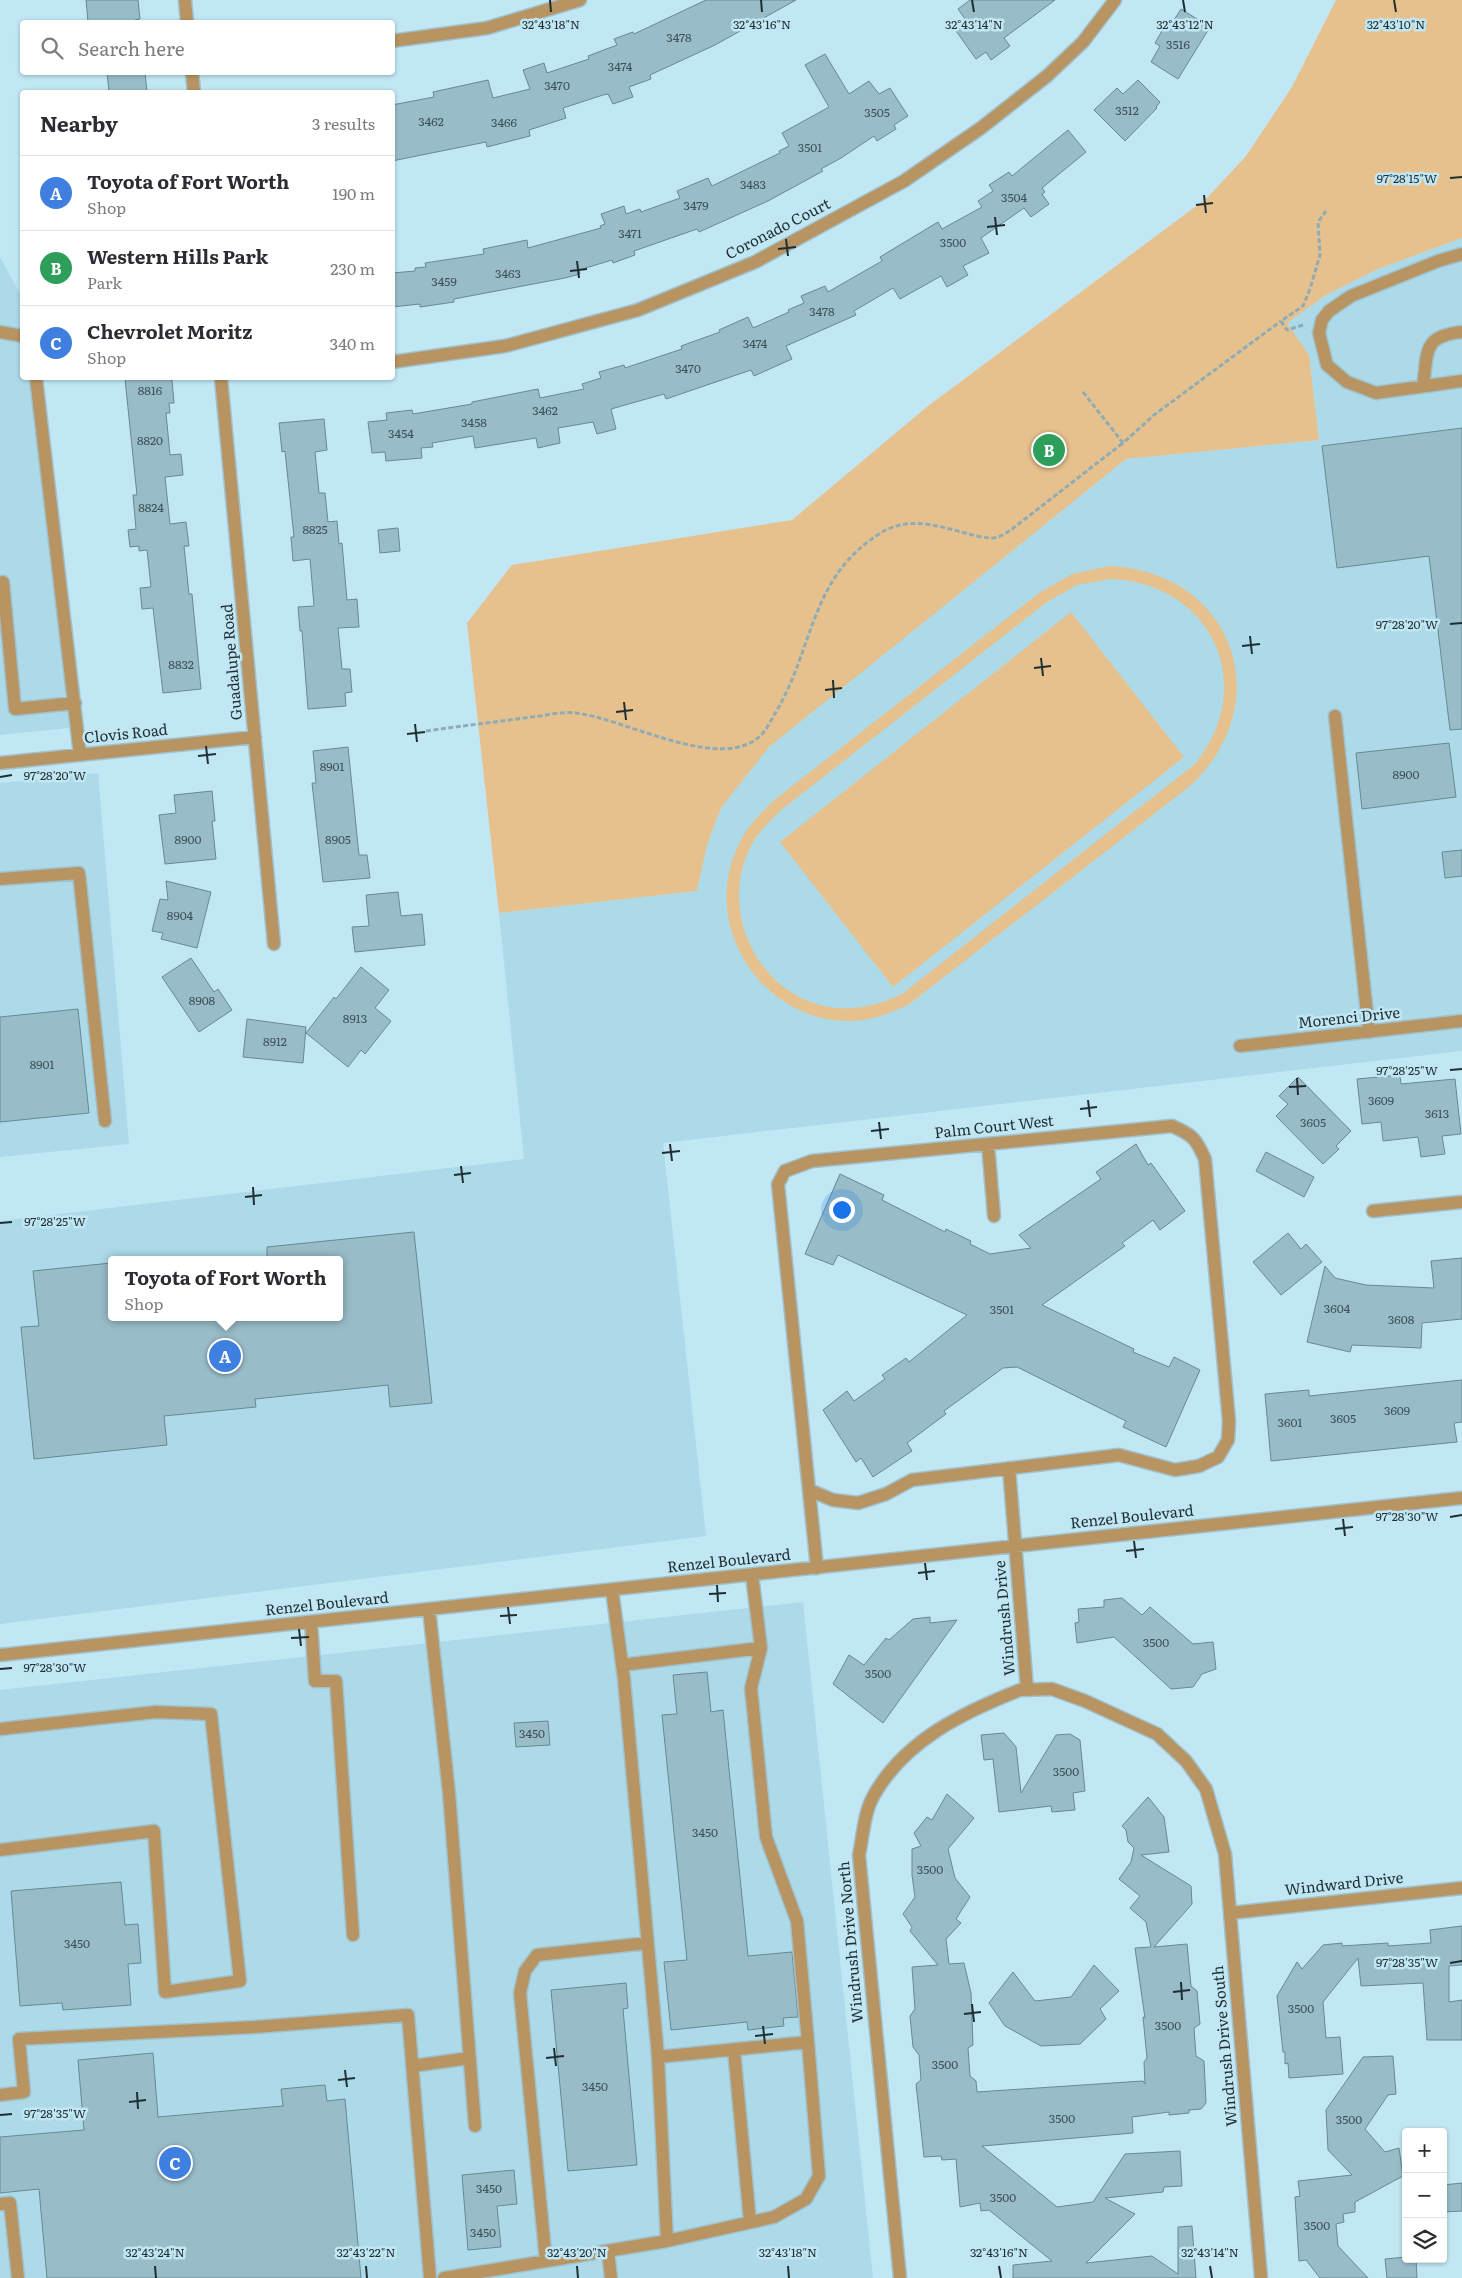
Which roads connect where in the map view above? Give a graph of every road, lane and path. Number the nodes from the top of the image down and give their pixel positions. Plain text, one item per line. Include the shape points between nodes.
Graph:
1 (185, 0) edge
2 (580, 0) edge
3 (1115, 0) edge
4 (187, 20) edge
5 (395, 41) edge
6 (192, 75) edge
7 (194, 90) edge
8 (1326, 211) dead end
9 (1462, 254) edge
10 (1322, 320) junction
11 (1281, 321) junction
12 (0, 332) edge
13 (1462, 332) edge
14 (20, 336) edge
15 (395, 362) edge
16 (36, 380) edge
17 (221, 380) edge
18 (1462, 381) edge
19 (1424, 386) junction
20 (1083, 392) dead end
21 (1123, 443) junction
22 (0, 582) edge
23 (75, 703) junction
24 (1335, 716) dead end
25 (426, 730) dead end
26 (255, 737) junction
27 (80, 755) junction
28 (0, 763) edge
29 (0, 879) edge
30 (274, 944) dead end
31 (1462, 1021) edge
32 (1369, 1032) junction
33 (1240, 1046) dead end
34 (105, 1122) dead end
35 (988, 1144) junction
36 (1462, 1202) edge
37 (1373, 1211) dead end
38 (994, 1216) dead end
39 (1008, 1468) junction
40 (809, 1490) junction
41 (1462, 1498) edge
42 (1015, 1546) junction
43 (816, 1568) junction
44 (752, 1574) junction
45 (612, 1590) junction
46 (430, 1609) junction
47 (312, 1622) junction
48 (762, 1648) junction
49 (0, 1656) edge
50 (622, 1665) junction
51 (1027, 1689) junction
52 (0, 1729) edge
53 (1214, 1812) joint
54 (0, 1850) edge
55 (1462, 1888) edge
56 (1230, 1913) junction
57 (353, 1934) dead end
58 (647, 1943) junction
59 (808, 2042) junction
60 (734, 2050) junction
61 (658, 2057) junction
62 (470, 2058) junction
63 (412, 2066) junction
64 (0, 2095) edge
65 (475, 2126) dead end
66 (0, 2204) edge
67 (750, 2222) junction
68 (667, 2241) junction
69 (608, 2252) junction
70 (546, 2262) junction
71 (18, 2278) edge
72 (430, 2278) edge
73 (444, 2278) edge
74 (610, 2278) edge
75 (900, 2278) edge
76 (1261, 2278) edge

1 - 4 street
2 - 5 street via 487,28
3 - 15 street, Coronado Court via 1083,42 981,128 904,181 755,262 638,310 504,346
6 - 7 street
8 - 11 path via 1318,222 1320,255 1310,289 1303,306
9 - 10 street via 1351,296
10 - 11 path via 1287,330
10 - 19 street via 1319,333 1327,365 1347,382 1376,393
11 - 21 path via 1154,415
12 - 14 street
13 - 19 street via 1436,338 1428,347
16 - 23 street
17 - 26 street, Guadalupe Road
18 - 19 street
20 - 21 path
21 - 25 path via 998,537 912,522 888,529 854,552 830,582 782,703 766,729 747,745 722,748 682,743 576,713
22 - 23 street via 4,582 15,709
23 - 27 street
24 - 32 street
26 - 27 street, Clovis Road
26 - 30 street, Guadalupe Road
27 - 28 street, Clovis Road
29 - 34 street via 79,873
31 - 32 street, Morenci Drive
32 - 33 street, Morenci Drive
35 - 38 street
35 - 39 street, Palm Court West via 1172,1126 1190,1133 1197,1141 1205,1159 1229,1421 1228,1440 1218,1458 1199,1466 1175,1470 1118,1455
35 - 40 street, Palm Court West via 812,1161 785,1171 778,1184
36 - 37 street
39 - 40 street, Palm Court West via 912,1480 886,1494 858,1503 833,1500
39 - 42 street
40 - 43 street
41 - 42 street, Renzel Boulevard
42 - 43 street, Renzel Boulevard
42 - 51 street, Windrush Drive
43 - 44 street, Renzel Boulevard
44 - 45 street, Renzel Boulevard
44 - 48 street
45 - 46 street, Renzel Boulevard
45 - 50 street
46 - 47 street, Renzel Boulevard
46 - 62 street via 449,1793
47 - 49 street, Renzel Boulevard
47 - 57 street via 315,1681 336,1681
48 - 50 street
48 - 59 street via 751,1688 766,1837 797,1921
50 - 58 street
51 - 53 street, Windrush Drive via 1052,1690 1077,1698 1157,1734 1191,1768 1206,1789
51 - 75 street, Windrush Drive North via 974,1708 921,1740 897,1764 873,1796 867,1812 859,1855
52 - 54 street via 156,1712 211,1714 240,1981 165,1992 154,1831
53 - 56 street, Windrush Drive South via 1225,1854
55 - 56 street, Windward Drive
56 - 76 street, Windrush Drive South
58 - 61 street
58 - 70 street via 537,1955 525,1971 520,1993
59 - 60 street
59 - 67 street via 819,2176 806,2199 774,2217
60 - 61 street
60 - 67 street
61 - 68 street
62 - 63 street
62 - 65 street
63 - 64 street via 408,2016 19,2039 24,2092
63 - 72 street
66 - 71 street via 10,2203
67 - 68 street
68 - 69 street
69 - 70 street
69 - 74 street
70 - 73 street

